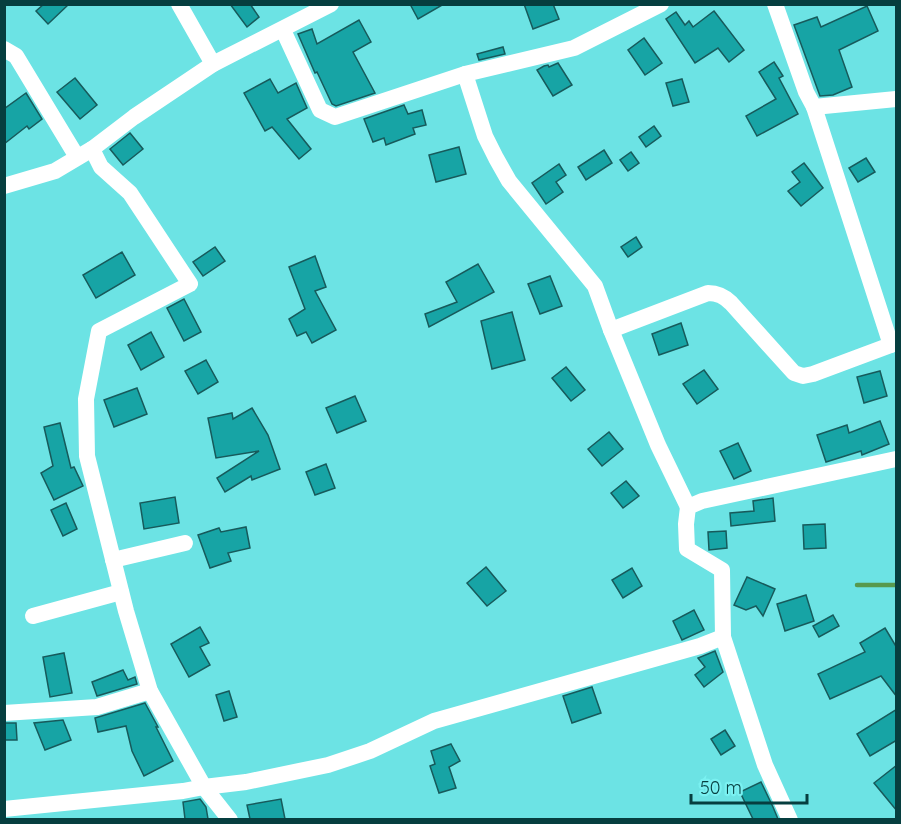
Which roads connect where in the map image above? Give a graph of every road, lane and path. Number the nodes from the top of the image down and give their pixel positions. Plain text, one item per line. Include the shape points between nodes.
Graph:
1 (179, 4) edge
2 (331, 4) edge
3 (661, 4) edge
4 (775, 4) edge
5 (283, 30) junction
6 (4, 49) edge
7 (213, 64) junction
8 (465, 74) junction
9 (897, 99) edge
10 (814, 107) junction
11 (92, 149) junction
12 (77, 157) junction
13 (4, 186) edge
14 (611, 330) junction
15 (894, 344) edge
16 (897, 459) edge
17 (688, 507) junction
18 (185, 543) dead end
19 (113, 560) junction
20 (121, 592) junction
21 (33, 616) dead end
22 (723, 637) junction
23 (150, 691) junction
24 (4, 713) edge
25 (204, 787) junction
26 (4, 809) edge
27 (230, 819) edge
28 (790, 819) edge

1 - 7 street
2 - 5 street
3 - 8 street via 574,48
4 - 10 street
5 - 7 street
5 - 8 street via 320,110 335,117
6 - 12 street via 16,56
7 - 11 street
8 - 14 street via 484,136 509,181 595,286
9 - 10 street
10 - 15 street
11 - 12 street
11 - 19 street via 100,166 130,193 189,284 99,331 86,399 87,456
12 - 13 street via 55,171
14 - 15 street via 716,293 731,303 794,373 802,376
14 - 17 street
16 - 17 street
17 - 22 street via 687,549 722,570
18 - 19 street
19 - 20 street
20 - 21 street
20 - 23 street
22 - 25 street via 434,721 370,751 328,765
22 - 28 street via 765,765
23 - 24 street via 97,707
23 - 25 street
25 - 26 street
25 - 27 street

